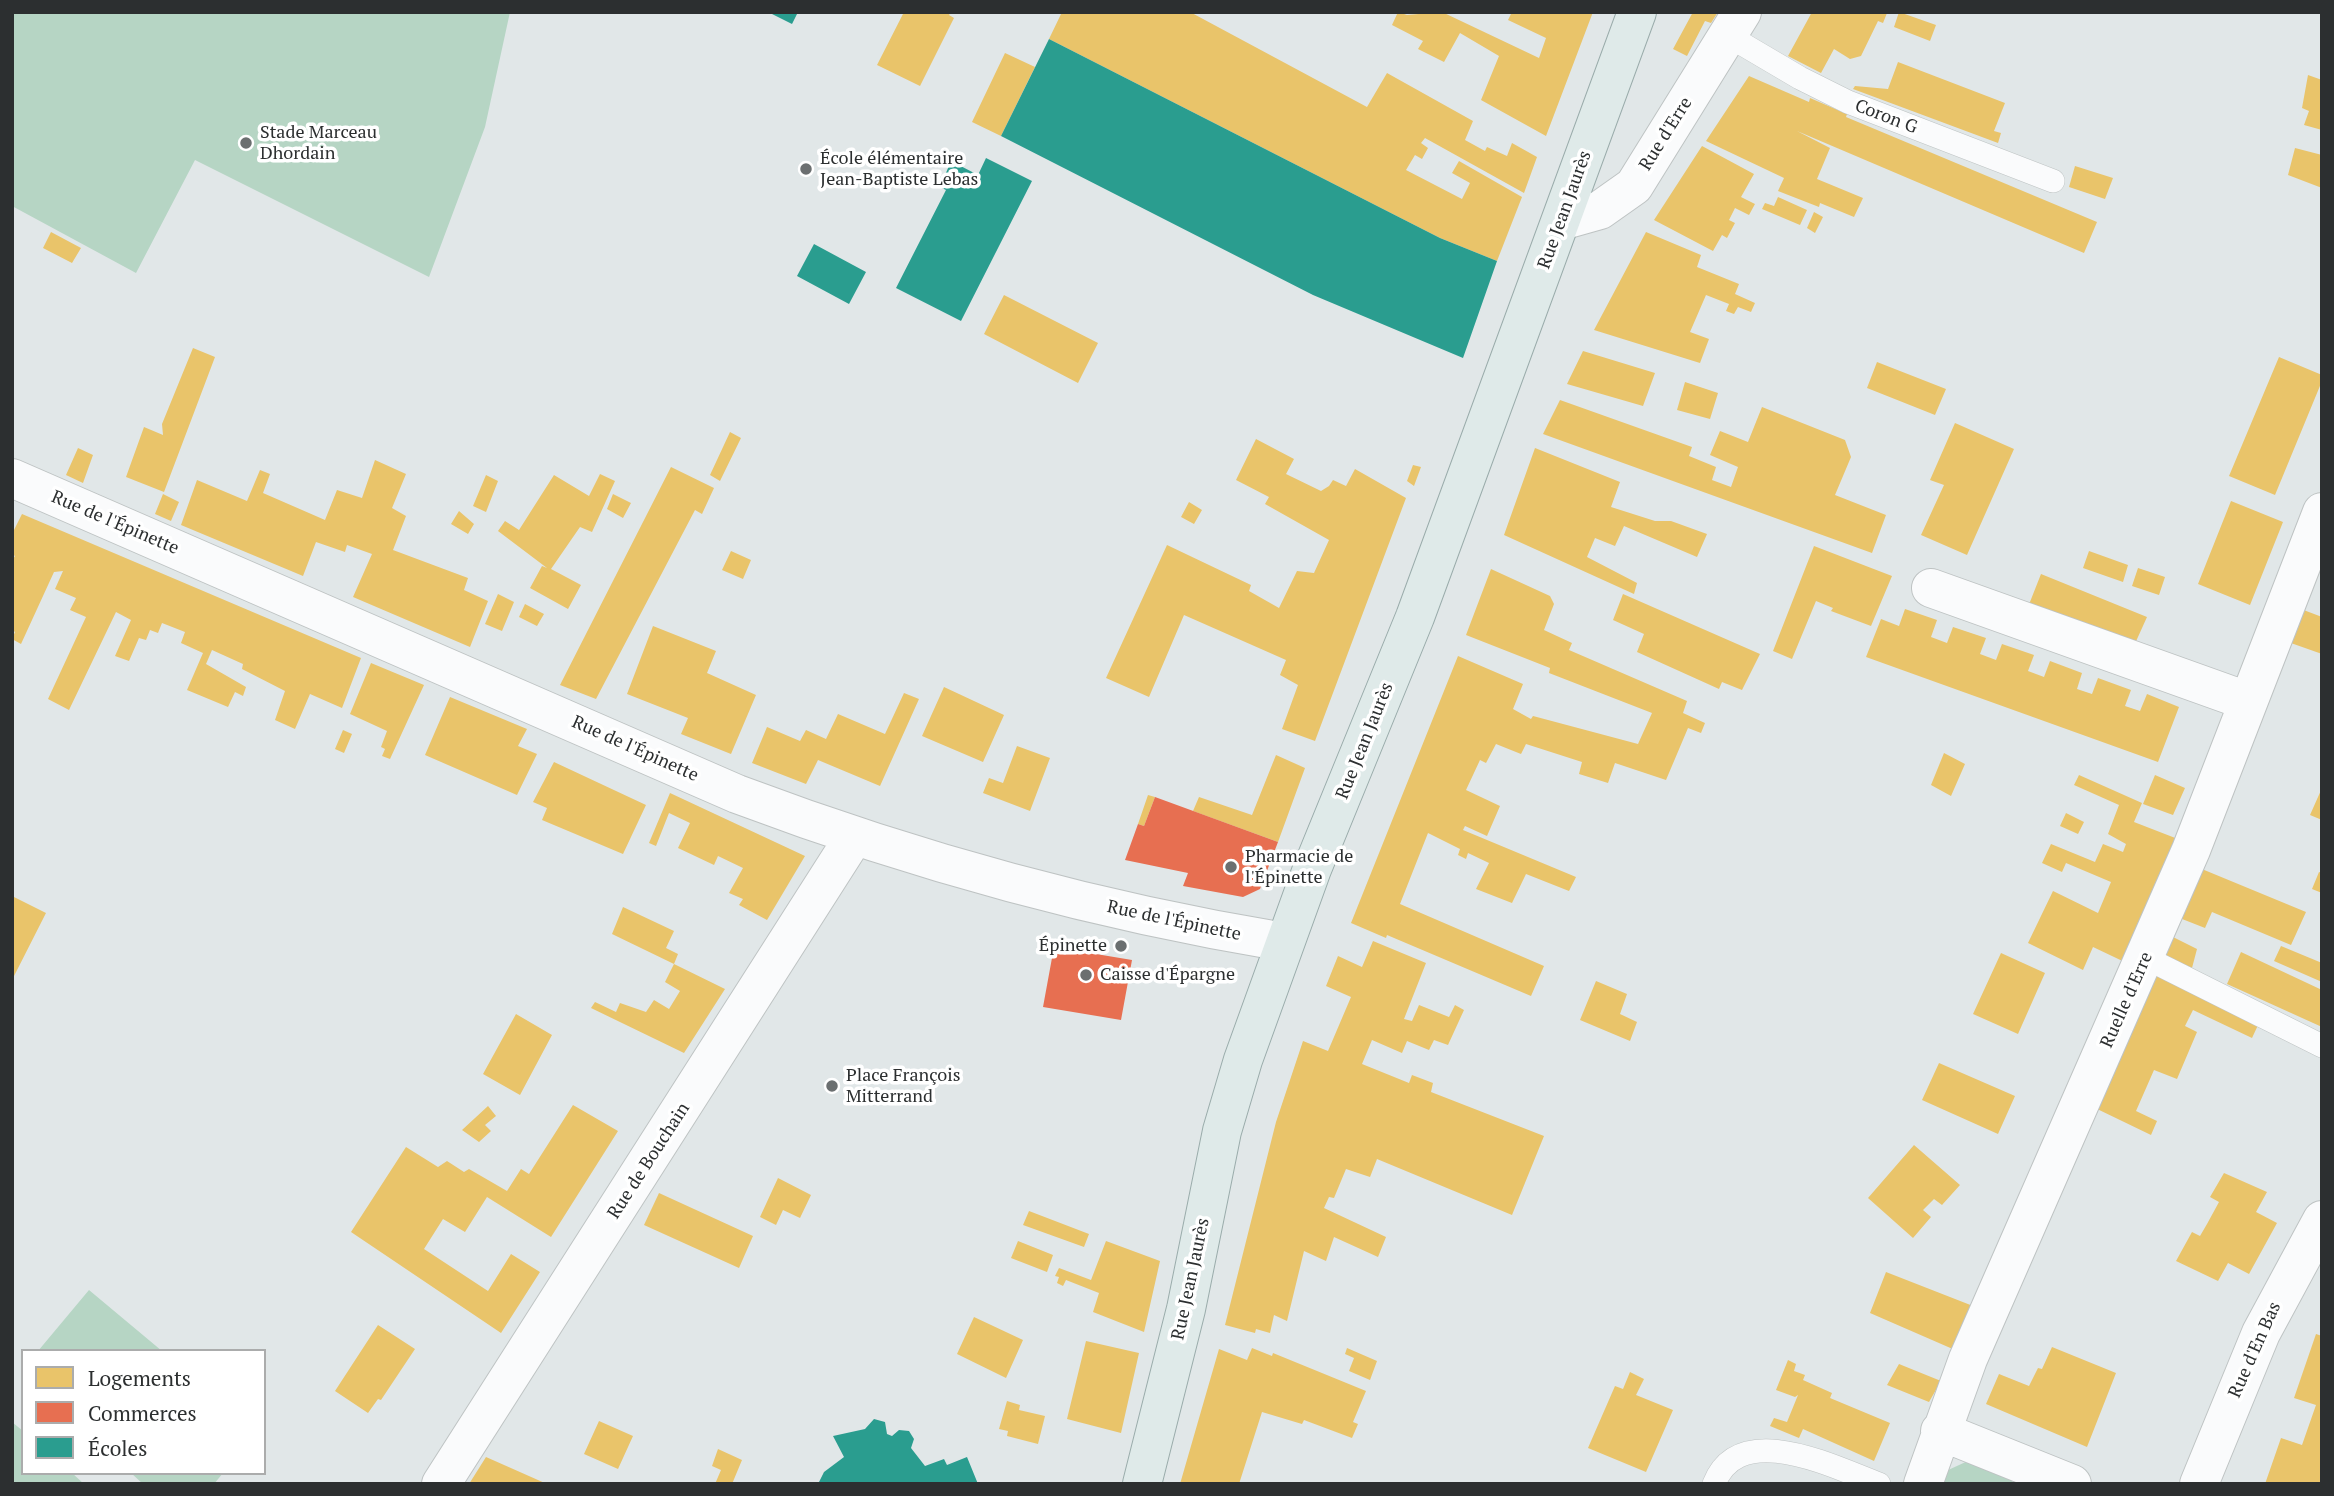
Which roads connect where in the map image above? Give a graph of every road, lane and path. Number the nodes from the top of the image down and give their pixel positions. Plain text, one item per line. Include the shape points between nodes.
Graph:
1 (1637, 12) edge
2 (1735, 23) edge
3 (2053, 181) dead end
4 (1561, 221) junction
5 (12, 478) edge
6 (2322, 512) edge
7 (1931, 588) dead end
8 (2247, 701) junction
9 (854, 837) junction
10 (1284, 942) junction
11 (2146, 958) junction
12 (2322, 1046) edge
13 (2322, 1220) edge
14 (1940, 1431) junction
15 (441, 1484) edge
16 (1142, 1484) edge
17 (1714, 1484) edge
18 (1879, 1484) edge
19 (1923, 1484) edge
20 (2072, 1484) edge
21 (2199, 1484) edge

1 - 4 main road, Rue Jean Jaurès
2 - 3 lane, Coron G via 1800,78 1848,102
2 - 4 street, Rue d'Erre via 1634,186 1600,210
4 - 10 main road, Rue Jean Jaurès via 1415,617
5 - 9 street, Rue de l'Épinette via 737,794
6 - 8 street, Ruelle d'Erre
7 - 8 street
8 - 11 street, Ruelle d'Erre
9 - 10 street, Rue de l'Épinette via 1121,911
9 - 15 street, Rue de Bouchain
10 - 16 main road, Rue Jean Jaurès via 1222,1131 1186,1309
11 - 12 lane
11 - 14 street, Ruelle d'Erre
13 - 21 street, Rue d'En Bas via 2261,1333
14 - 19 street, Ruelle d'Erre
14 - 20 street
17 - 18 lane via 1718,1473 1744,1455 1775,1449

